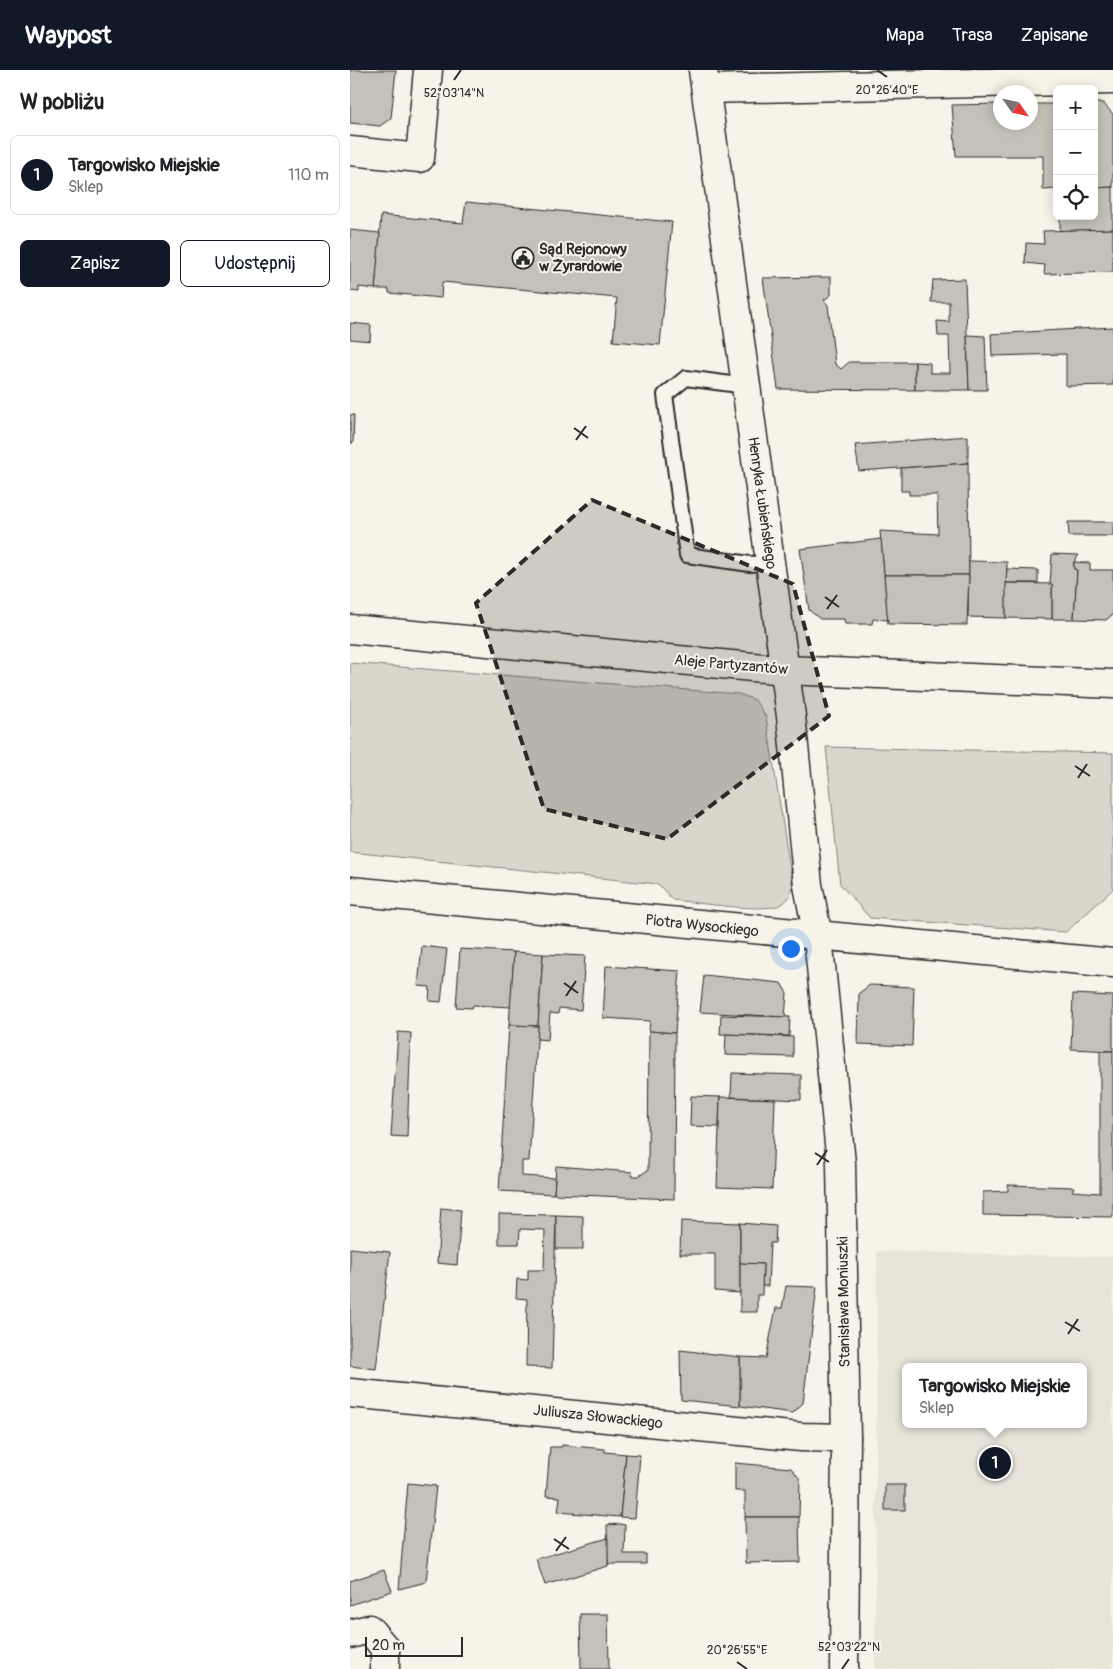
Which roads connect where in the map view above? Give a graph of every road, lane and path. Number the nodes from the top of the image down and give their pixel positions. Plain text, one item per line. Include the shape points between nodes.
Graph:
1 (428, 70) edge
2 (704, 80) edge
3 (1113, 80) edge
4 (350, 152) edge
5 (746, 386) junction
6 (770, 564) junction
7 (350, 629) edge
8 (785, 670) junction
9 (1113, 684) edge
10 (350, 891) edge
11 (818, 937) junction
12 (1113, 963) edge
13 (350, 1393) edge
14 (846, 1438) junction
15 (350, 1634) edge
16 (385, 1669) edge
17 (844, 1669) edge

1 - 4 street via 420,158
2 - 3 street
2 - 5 street, Henryka Łubieńskiego
5 - 6 street, Henryka Łubieńskiego
5 - 6 lane via 686,378 665,395 687,555
6 - 8 street, Henryka Łubieńskiego
7 - 8 street, Aleje Partyzantów
8 - 9 street, Aleje Partyzantów
8 - 11 street, Henryka Łubieńskiego via 808,885
10 - 11 street, Piotra Wysockiego
11 - 12 street, Piotra Wysockiego
11 - 14 street, Stanisława Moniuszki via 841,1163
13 - 14 street, Juliusza Słowackiego via 791,1436
14 - 17 street, Stanisława Moniuszki
15 - 16 street via 369,1629 385,1648

